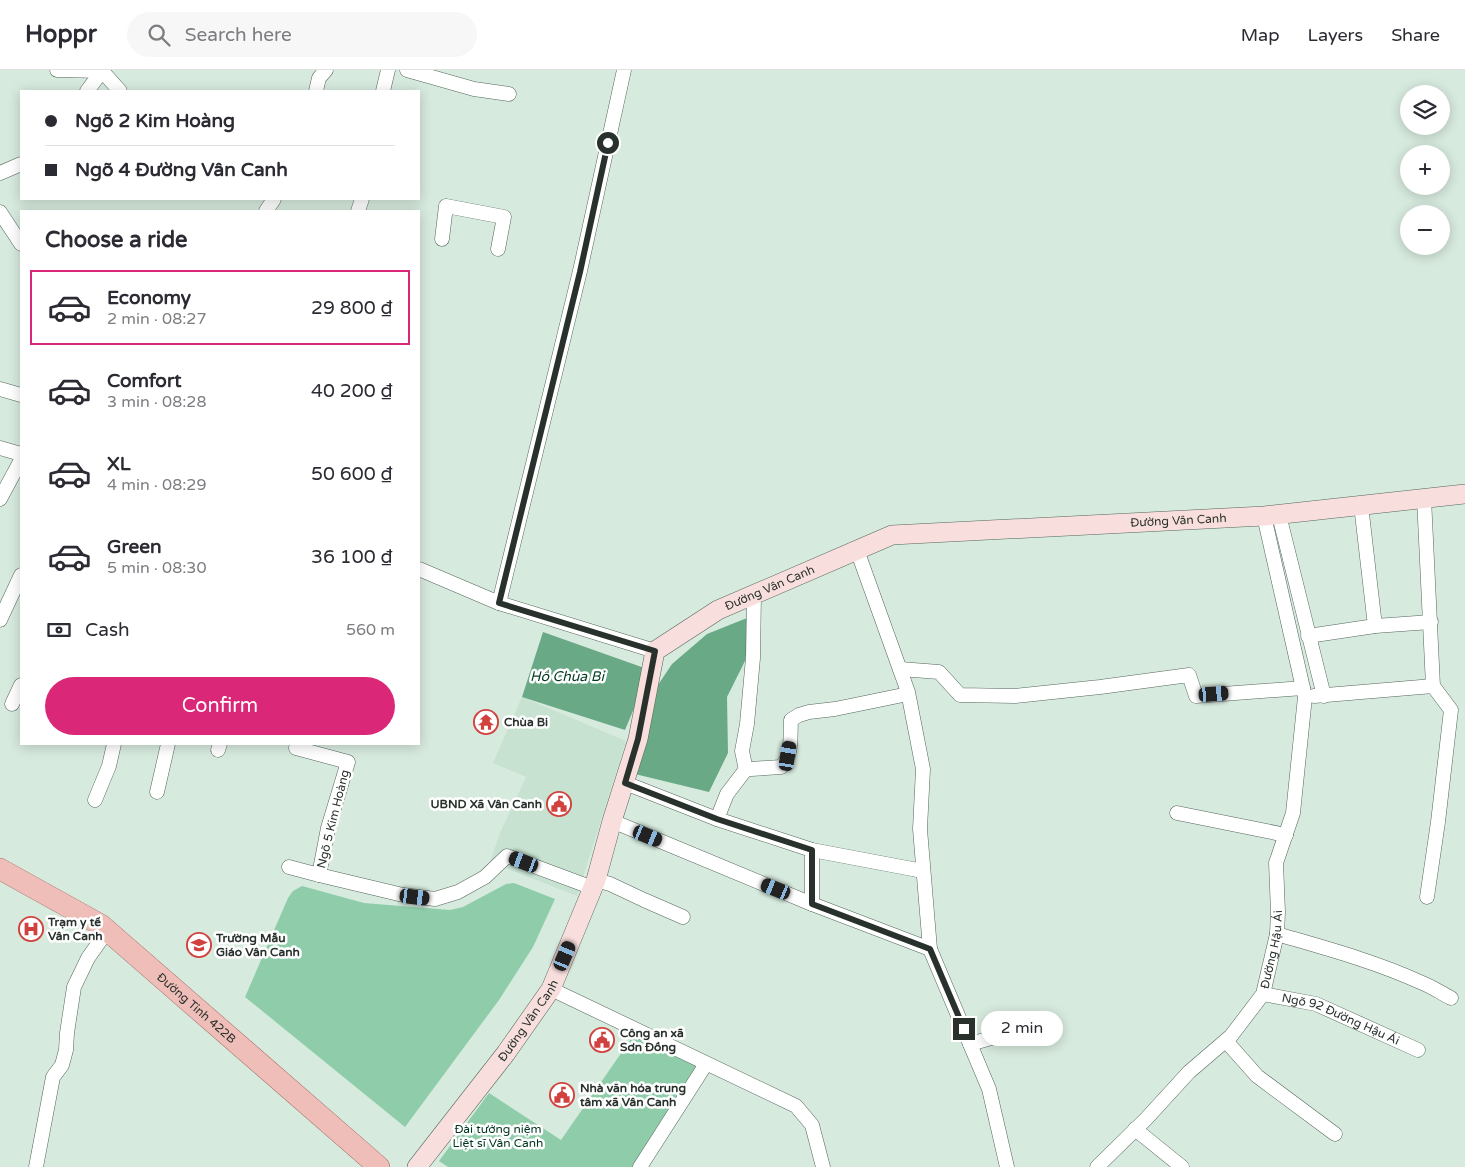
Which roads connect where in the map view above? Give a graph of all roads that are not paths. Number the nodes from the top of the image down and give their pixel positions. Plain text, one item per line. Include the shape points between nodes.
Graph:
1 (56, 70) edge
2 (326, 70) edge
3 (388, 70) edge
4 (407, 70) edge
5 (624, 70) edge
6 (103, 71) edge
7 (88, 90) edge
8 (119, 90) edge
9 (316, 90) edge
10 (383, 90) edge
11 (509, 94) dead end
12 (20, 164) edge
13 (0, 173) edge
14 (0, 212) edge
15 (442, 239) dead end
16 (20, 242) edge
17 (498, 249) dead end
18 (0, 389) edge
19 (20, 395) edge
20 (0, 448) edge
21 (20, 454) edge
22 (20, 462) edge
23 (1465, 494) edge
24 (1424, 498) junction
25 (0, 499) edge
26 (1361, 505) junction
27 (1271, 516) junction
28 (856, 550) junction
29 (420, 569) edge
30 (20, 577) edge
31 (754, 594) junction
32 (499, 603) junction
33 (0, 620) edge
34 (1431, 622) junction
35 (1375, 626) junction
36 (1308, 636) junction
37 (655, 651) junction
38 (900, 669) junction
39 (1433, 686) junction
40 (20, 687) edge
41 (1304, 692) junction
42 (908, 694) junction
43 (1324, 696) junction
44 (12, 704) dead end
45 (114, 745) edge
46 (168, 745) edge
47 (298, 745) edge
48 (746, 770) junction
49 (625, 783) junction
50 (157, 792) dead end
51 (95, 800) dead end
52 (1177, 813) dead end
53 (717, 819) junction
54 (612, 822) junction
55 (1286, 835) junction
56 (812, 850) junction
57 (289, 867) dead end
58 (0, 869) edge
59 (924, 871) junction
60 (319, 875) junction
61 (595, 884) junction
62 (1427, 897) dead end
63 (812, 904) junction
64 (683, 916) dead end
65 (107, 931) junction
66 (1276, 934) junction
67 (930, 949) junction
68 (551, 989) junction
69 (1263, 994) junction
70 (1452, 998) dead end
71 (1048, 1022) dead end
72 (1226, 1041) junction
73 (970, 1044) junction
74 (1418, 1050) dead end
75 (706, 1064) junction
76 (1135, 1129) junction
77 (1336, 1134) dead end
78 (36, 1167) edge
79 (379, 1167) edge
80 (417, 1167) edge
81 (640, 1167) edge
82 (823, 1167) edge
83 (1007, 1167) edge
84 (1097, 1167) edge
85 (1182, 1167) edge

1 - 6 street
2 - 9 street
3 - 10 street
4 - 11 street via 474,89
5 - 32 street via 580,272
6 - 7 street
6 - 8 street
12 - 13 street
14 - 16 street
15 - 17 street via 446,206 504,217
18 - 19 street
20 - 21 street
22 - 25 street
23 - 24 street, Đường Vân Canh
24 - 26 street, Đường Vân Canh
24 - 34 street
26 - 27 street, Đường Vân Canh
26 - 35 street
27 - 28 street, Đường Vân Canh via 892,534
27 - 36 street
27 - 41 street, Đường Hậu Ái
28 - 31 street, Đường Vân Canh
28 - 38 street
29 - 32 street
30 - 33 street
31 - 37 street, Đường Vân Canh via 718,610
31 - 48 street via 753,658 742,751
32 - 37 street
34 - 35 street
34 - 39 street
35 - 36 street
36 - 43 street
37 - 49 street, Đường Vân Canh via 638,739
38 - 41 street via 939,672 960,695 1015,696 1189,675 1196,696
38 - 42 street
39 - 43 street
39 - 62 street via 1451,710
40 - 44 street
41 - 43 street
41 - 55 street, Đường Hậu Ái via 1293,813
42 - 48 street via 794,717 784,764
42 - 59 street via 923,769 920,829
45 - 51 street
46 - 50 street
47 - 60 street, Ngõ 5 Kim Hoàng via 296,748 348,762 328,828
48 - 53 street via 727,794
49 - 53 street
49 - 54 street, Đường Vân Canh
52 - 55 street
53 - 56 street
54 - 61 street, Đường Vân Canh
54 - 63 street
55 - 66 street, Đường Hậu Ái via 1276,863
56 - 59 street
56 - 63 street
57 - 60 street
58 - 65 main road, Đường Tỉnh 422B
59 - 67 street
60 - 61 street via 403,895 435,899 458,892 485,877 507,856
61 - 64 street via 610,884
61 - 68 street, Đường Vân Canh
63 - 67 street
65 - 78 street via 88,958 74,987 66,1050 62,1065 53,1077
65 - 79 main road, Đường Tỉnh 422B
66 - 69 street, Đường Hậu Ái
66 - 70 street via 1386,968
67 - 73 street
68 - 75 street
68 - 80 street, Đường Vân Canh via 506,1053
69 - 72 street, Đường Hậu Ái
69 - 74 street, Ngõ 92 Đường Hậu Ái via 1316,1004
71 - 73 street
72 - 76 street, Đường Hậu Ái via 1189,1072
72 - 77 street via 1257,1076
73 - 83 street via 989,1089
75 - 81 street
75 - 82 street via 796,1106 812,1125
76 - 84 street, Đường Hậu Ái
76 - 85 street

